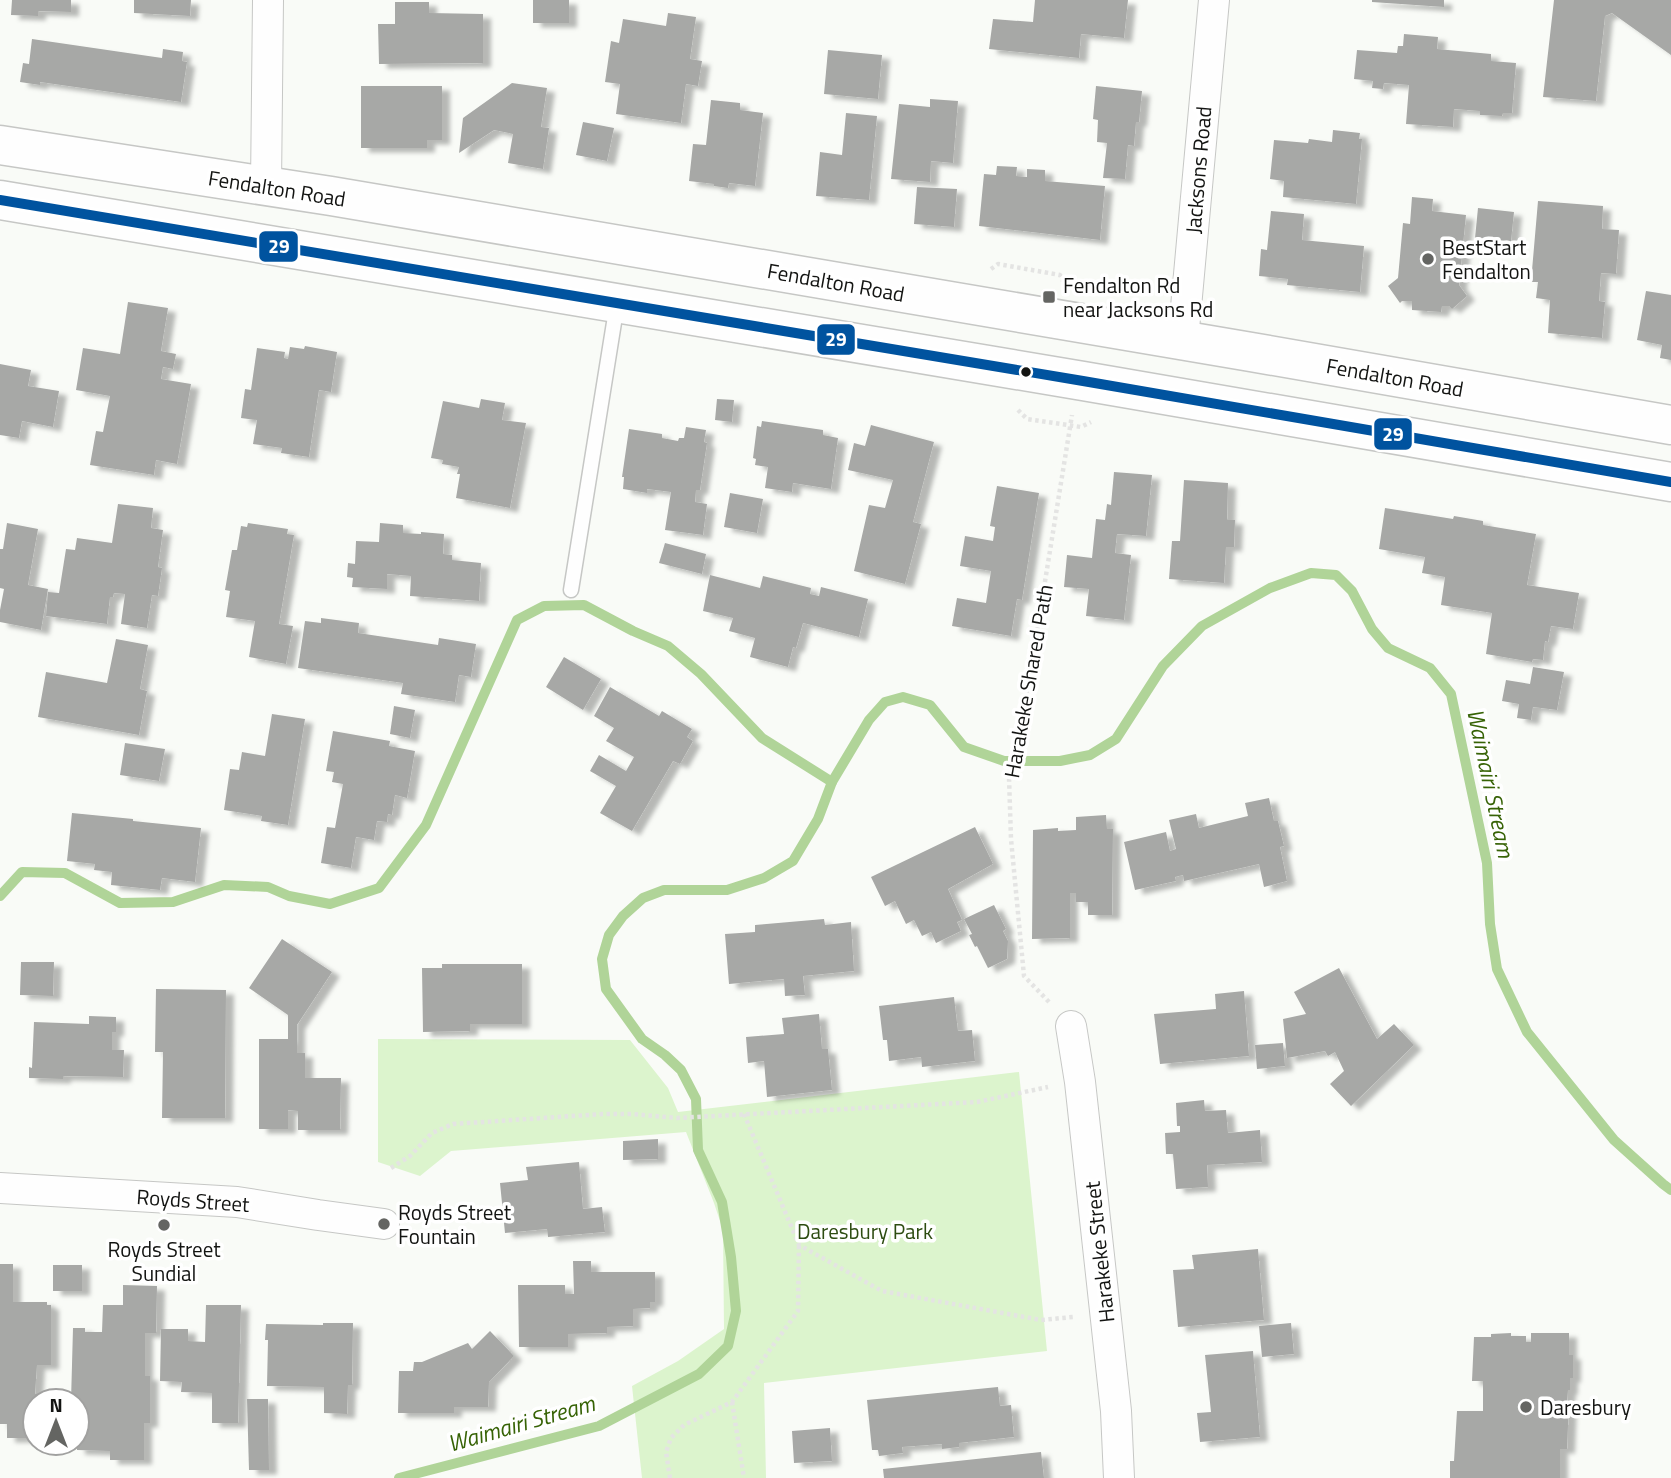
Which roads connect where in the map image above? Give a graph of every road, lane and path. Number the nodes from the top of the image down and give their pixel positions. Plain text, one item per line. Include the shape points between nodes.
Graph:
1 (268, 0) edge
2 (1214, 0) edge
3 (0, 145) edge
4 (266, 186) junction
5 (0, 200) edge
6 (617, 303) junction
7 (1183, 340) junction
8 (1074, 403) dead end
9 (1671, 425) edge
10 (1671, 482) edge
11 (571, 590) dead end
12 (1071, 1026) joint
13 (1080, 1082) junction
14 (744, 1114) junction
15 (391, 1168) dead end
16 (0, 1188) edge
17 (384, 1224) dead end
18 (799, 1245) junction
19 (1106, 1315) junction
20 (732, 1402) junction
21 (670, 1478) edge
22 (744, 1478) edge
23 (1119, 1478) edge

1 - 4 street
2 - 7 street, Jacksons Road
3 - 4 main road, Fendalton Road
4 - 7 main road, Fendalton Road
5 - 6 main road
6 - 10 main road
6 - 11 lane
7 - 9 main road, Fendalton Road
8 - 12 path, Harakeke Shared Path via 1009,778 1024,976
12 - 13 street, Harakeke Street
13 - 14 path via 977,1102
13 - 19 street, Harakeke Street
14 - 15 path via 677,1118 603,1114 453,1124 432,1133
14 - 18 path
16 - 17 street, Royds Street via 237,1202
18 - 19 path via 882,1291 1041,1320
18 - 20 path via 798,1311
19 - 23 street, Harakeke Street
20 - 21 path via 684,1425 671,1438 666,1452
20 - 22 path

